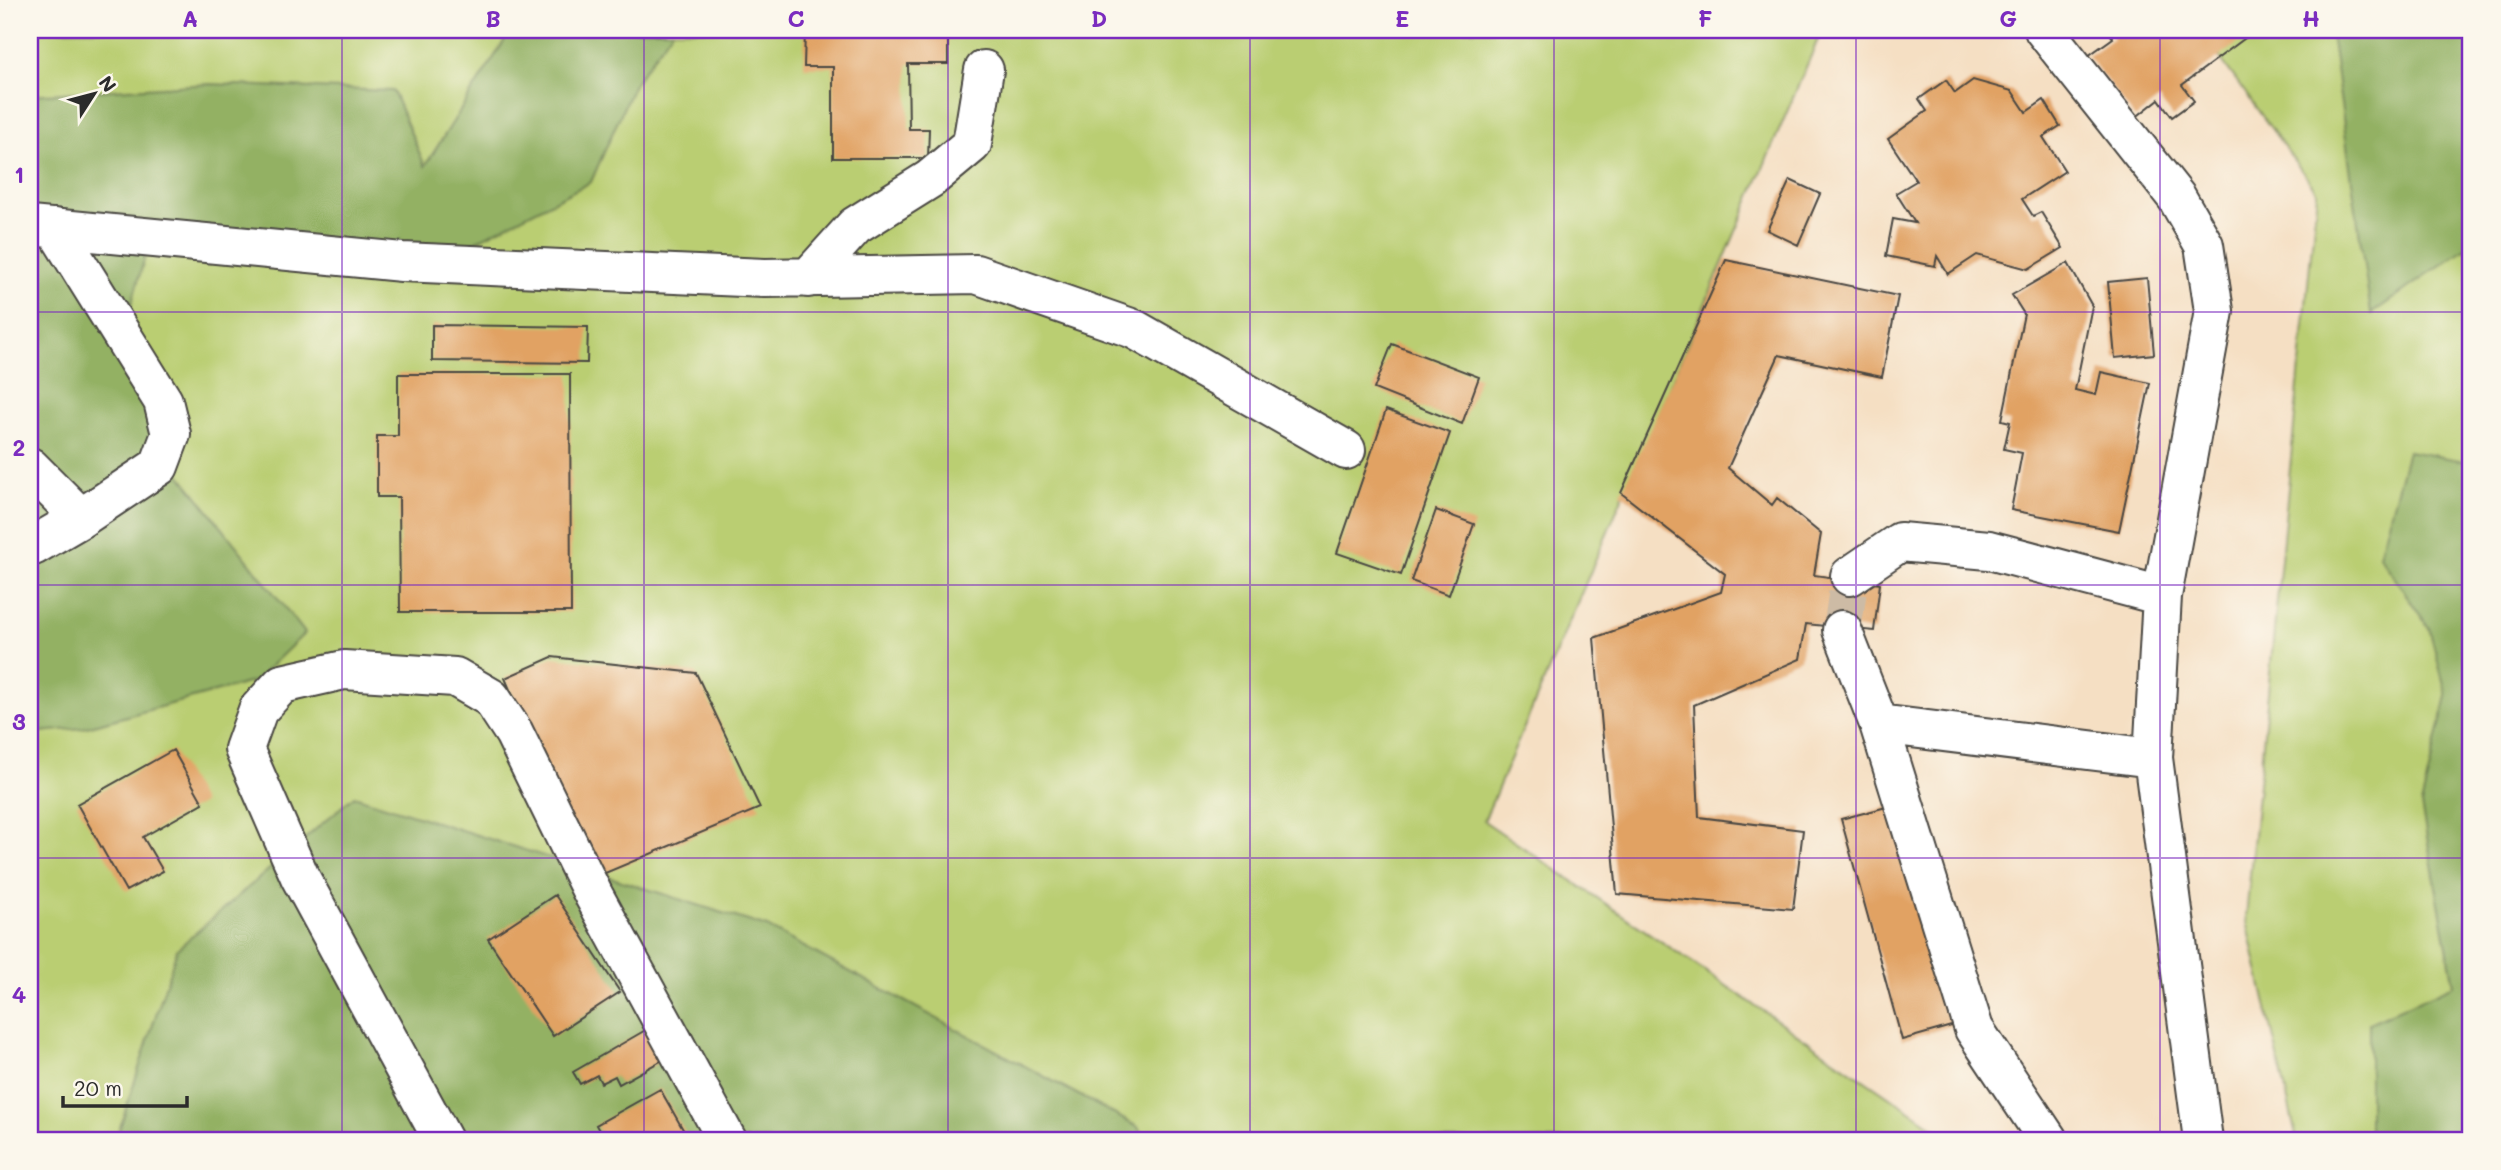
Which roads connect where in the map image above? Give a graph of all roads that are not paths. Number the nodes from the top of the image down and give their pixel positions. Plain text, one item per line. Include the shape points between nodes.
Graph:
1 (2044, 30) edge
2 (984, 70) dead end
3 (43, 227) edge
4 (808, 278) junction
5 (1346, 450) dead end
6 (30, 467) edge
7 (81, 518) junction
8 (30, 546) edge
9 (1850, 576) dead end
10 (2162, 596) junction
11 (1842, 630) tunnel mouth
12 (1879, 724) junction
13 (2153, 758) junction
14 (443, 1140) edge
15 (727, 1140) edge
16 (2048, 1140) edge
17 (2203, 1140) edge

1 - 10 street via 2177,198 2203,246 2214,311
2 - 4 street via 972,144 930,179 855,226
3 - 4 street via 402,262
3 - 7 street via 163,401 171,434 159,466
4 - 5 street via 976,274 1134,328
6 - 7 street
7 - 8 street
9 - 10 street via 1900,542 1989,550
10 - 13 street
11 - 12 street
12 - 13 street
12 - 16 street via 1974,1029
13 - 17 street
14 - 15 street via 300,877 244,749 258,710 282,684 344,670 455,677 491,698 514,733 593,897

